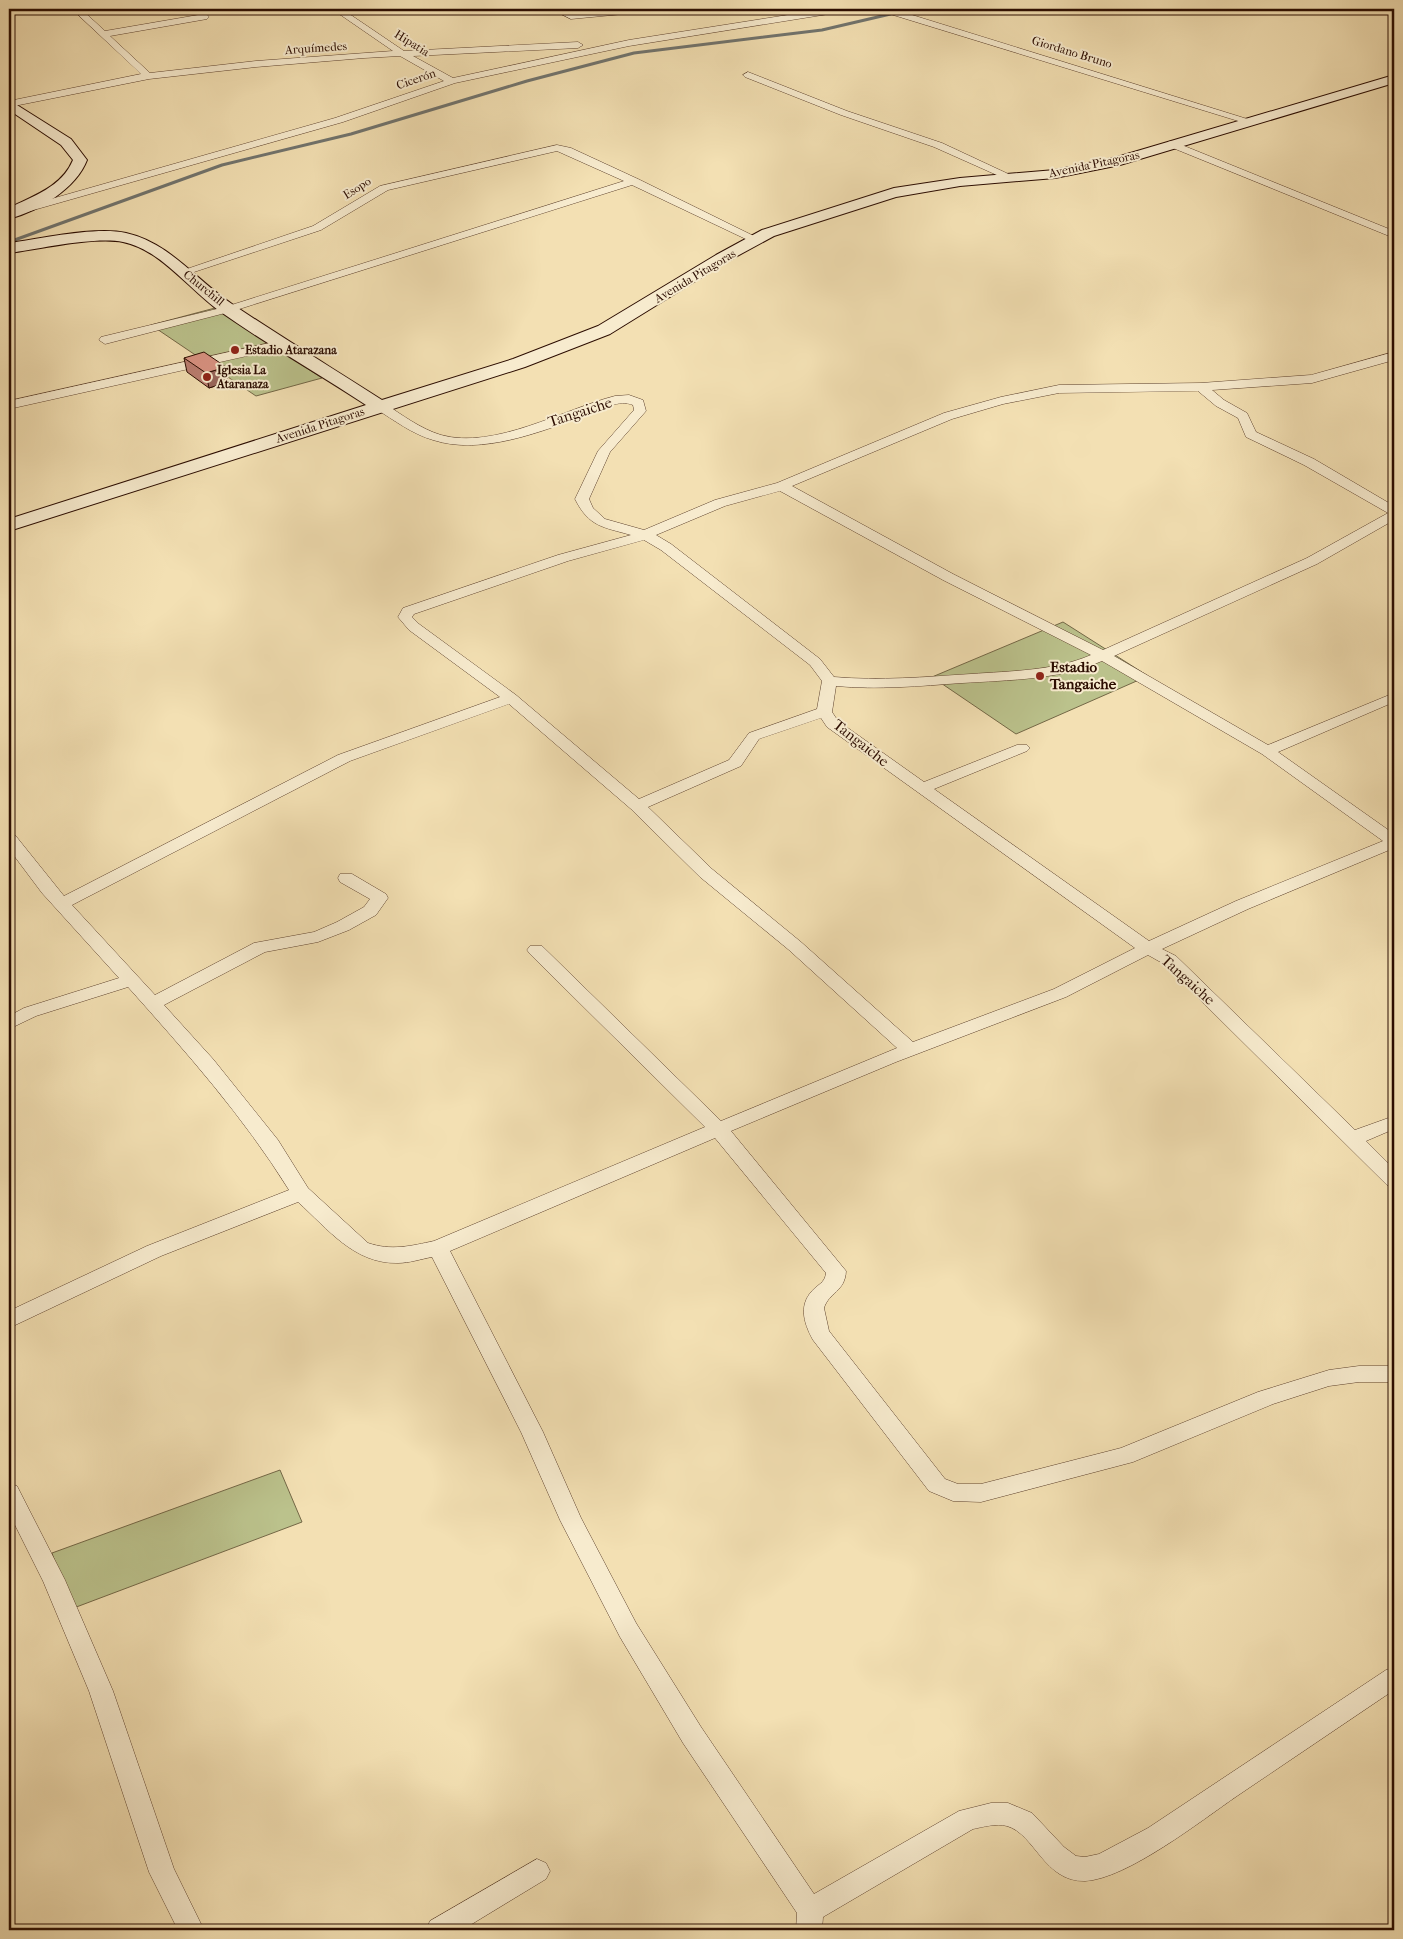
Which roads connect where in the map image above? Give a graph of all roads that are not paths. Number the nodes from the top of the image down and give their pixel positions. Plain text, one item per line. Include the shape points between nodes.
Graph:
1 (76, 9) edge
2 (198, 9) edge
3 (353, 9) edge
4 (555, 9) edge
5 (644, 9) edge
6 (841, 9) edge
7 (337, 10) edge
8 (899, 12) edge
9 (103, 34) junction
10 (629, 43) junction
11 (403, 54) junction
12 (748, 75) dead end
13 (148, 76) junction
14 (1394, 79) edge
15 (452, 81) junction
16 (9, 92) edge
17 (9, 104) edge
18 (1252, 122) junction
19 (1172, 144) junction
20 (1012, 178) junction
21 (634, 181) junction
22 (9, 214) edge
23 (1394, 235) edge
24 (756, 240) junction
25 (9, 248) edge
26 (184, 272) junction
27 (229, 309) junction
28 (105, 340) dead end
29 (283, 344) junction
30 (1394, 356) edge
31 (1201, 387) junction
32 (9, 405) edge
33 (380, 406) junction
34 (782, 486) junction
35 (1394, 513) edge
36 (9, 525) edge
37 (645, 535) junction
38 (1104, 656) junction
39 (829, 681) junction
40 (1394, 697) edge
41 (511, 698) junction
42 (824, 712) junction
43 (1022, 748) dead end
44 (1267, 751) junction
45 (921, 789) junction
46 (637, 806) junction
47 (9, 838) edge
48 (1394, 841) edge
49 (346, 878) dead end
50 (62, 904) junction
51 (1148, 948) junction
52 (536, 950) dead end
53 (132, 980) junction
54 (154, 1003) junction
55 (9, 1023) edge
56 (910, 1050) junction
57 (1394, 1122) edge
58 (719, 1130) junction
59 (1352, 1139) junction
60 (1394, 1180) edge
61 (301, 1193) junction
62 (438, 1248) junction
63 (9, 1320) edge
64 (1394, 1374) edge
65 (9, 1492) edge
66 (1394, 1677) edge
67 (537, 1871) dead end
68 (810, 1920) edge
69 (192, 1930) edge
70 (440, 1930) edge

1 - 9 street
2 - 9 street via 204,17
3 - 7 street
4 - 5 street via 571,16
6 - 10 street, Cicerón
7 - 11 street, Hipatia
8 - 18 street, Giordano Bruno
9 - 13 street
10 - 11 street, Arquímedes
10 - 15 street, Cicerón
11 - 13 street, Arquímedes via 222,67
11 - 15 street, Hipatia
12 - 20 street via 938,146
13 - 17 street, Arquímedes
14 - 18 main road, Avenida Pitagoras
15 - 22 street, Cicerón via 339,120
16 - 17 main road
17 - 22 main road via 66,142 80,160 77,171 62,185
18 - 19 main road, Avenida Pitagoras
19 - 20 main road, Avenida Pitagoras via 1120,161 1055,174
19 - 23 street
20 - 24 main road, Avenida Pitagoras via 960,182 894,193 768,233
21 - 24 street
21 - 26 street, Esopo via 567,150 552,148 384,188 317,228
21 - 27 street
24 - 33 main road, Avenida Pitagoras via 604,330 519,363
25 - 26 main road, Churchill via 89,236 123,237 153,248
26 - 27 main road, Churchill
27 - 28 street
27 - 29 main road, Churchill
29 - 32 street
29 - 33 main road, Churchill
30 - 31 street via 1312,379
31 - 34 street via 1059,389 1001,401 948,416
31 - 35 street via 1243,416 1251,434 1309,462
33 - 36 main road, Avenida Pitagoras
33 - 37 street, Tangaiche via 420,430 447,440 488,438 525,430 614,400 634,401 639,404 640,412 604,451 582,500 587,513 601,524
34 - 37 street via 720,503
34 - 38 street via 948,577
35 - 38 street via 1312,561
37 - 39 street, Tangaiche via 666,547 815,662
37 - 41 street via 563,558 408,611 405,618 414,627
38 - 39 street via 1076,667 1020,675 872,685
38 - 44 street
39 - 42 street, Tangaiche
40 - 44 street
41 - 46 street
41 - 50 street via 344,758
42 - 45 street, Tangaiche via 832,724
42 - 46 street via 754,736 735,763
43 - 45 street
44 - 48 street
45 - 51 street, Tangaiche
46 - 56 street via 706,873 795,946
47 - 50 street
48 - 51 street
49 - 54 street via 380,898 370,911 318,937 260,946
50 - 53 street
51 - 56 street via 1060,993
51 - 59 street, Tangaiche via 1170,960
52 - 58 street
53 - 54 street
53 - 55 street via 30,1012
54 - 61 street via 207,1063 265,1137
56 - 58 street
57 - 59 street
58 - 62 street
58 - 64 street via 836,1271 834,1283 812,1306 813,1319 820,1334 937,1485 949,1492 981,1493 1125,1456 1266,1398 1328,1378
59 - 60 street, Tangaiche
61 - 62 street via 361,1248 399,1256
61 - 63 street via 154,1251
62 - 68 street via 628,1630
65 - 69 street via 54,1580 97,1682 162,1872
66 - 68 street via 1115,1860 1094,1868 1078,1869 1062,1861 1030,1827 1013,1816 992,1814 968,1819
67 - 70 street

